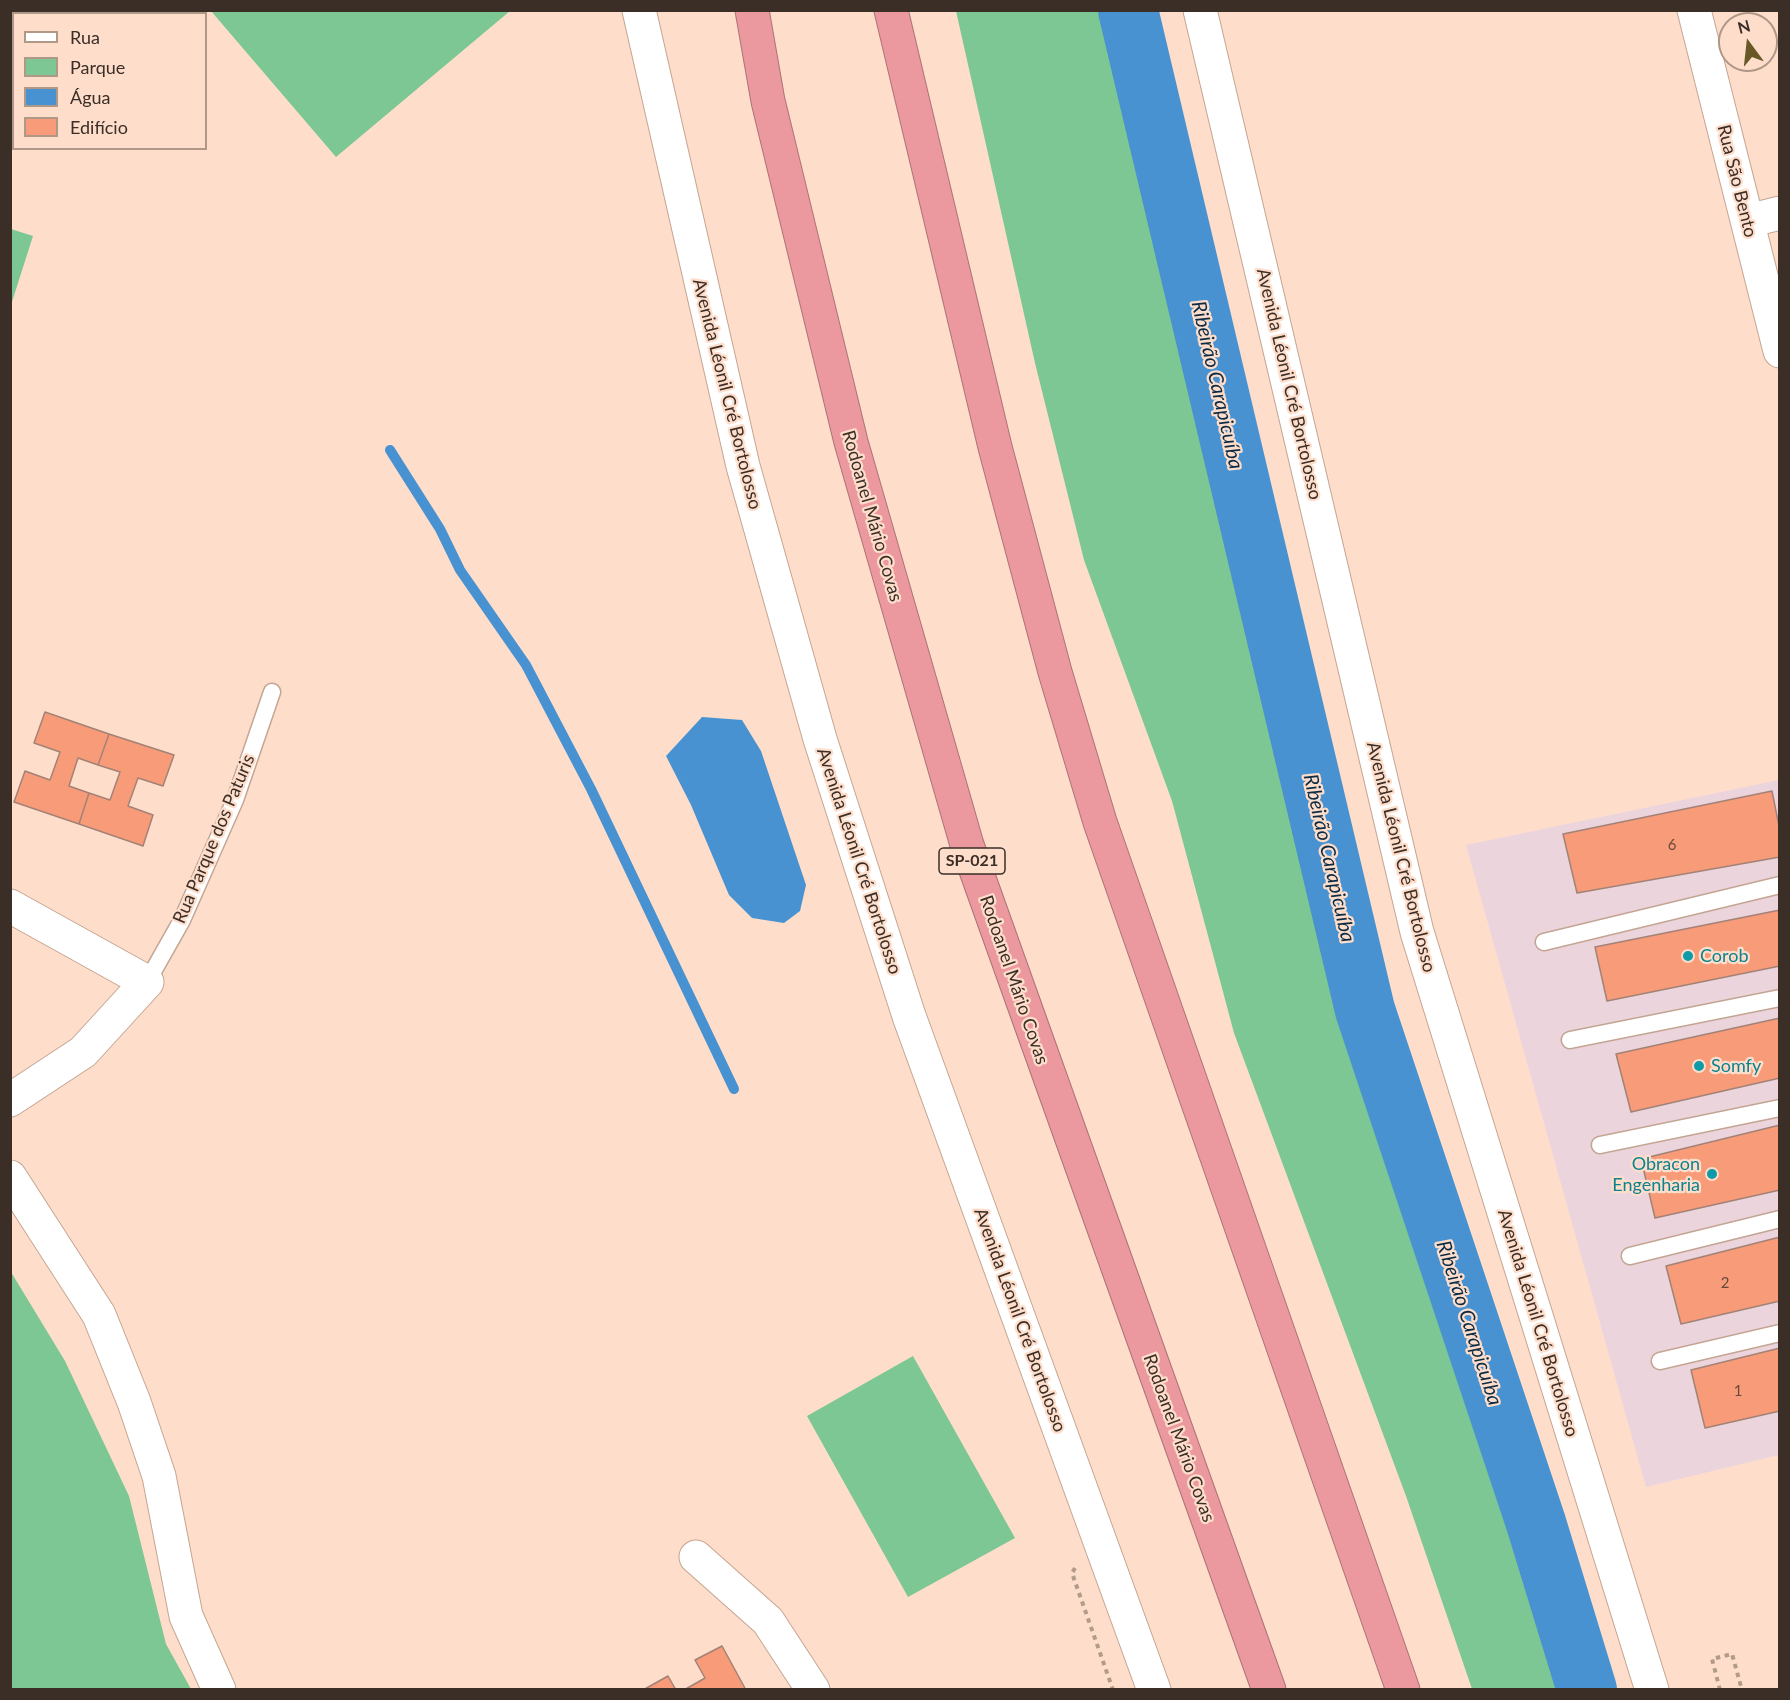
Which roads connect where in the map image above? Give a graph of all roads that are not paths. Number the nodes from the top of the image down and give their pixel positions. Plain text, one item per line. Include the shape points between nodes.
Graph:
1 (639, 10) edge
2 (752, 10) edge
3 (891, 10) edge
4 (1200, 10) edge
5 (1694, 10) edge
6 (1779, 213) edge
7 (1748, 220) junction
8 (1779, 351) edge
9 (272, 692) dead end
10 (1779, 885) edge
11 (10, 906) edge
12 (1544, 942) dead end
13 (147, 982) junction
14 (1779, 998) edge
15 (1570, 1040) dead end
16 (10, 1100) edge
17 (1779, 1108) edge
18 (1600, 1145) dead end
19 (10, 1177) edge
20 (1779, 1219) edge
21 (1630, 1256) dead end
22 (1779, 1333) edge
23 (1660, 1361) dead end
24 (696, 1557) dead end
25 (219, 1689) edge
26 (813, 1689) edge
27 (1154, 1689) edge
28 (1269, 1689) edge
29 (1403, 1689) edge
30 (1652, 1689) edge

1 - 27 main road, Avenida Léonil Cré Bortolosso via 743,466 826,761 909,1016
2 - 28 highway, Rodoanel Mário Covas / SP-021 via 768,101 851,442 967,845
3 - 29 highway via 995,447 1097,812
4 - 30 main road, Avenida Léonil Cré Bortolosso via 1417,932
5 - 7 main road, Rua São Bento
6 - 7 main road
7 - 8 main road, Rua São Bento
9 - 13 lane, Rua Parque dos Paturis via 235,800 182,920
10 - 12 lane
11 - 13 main road
13 - 16 main road via 83,1052
14 - 15 lane
17 - 18 lane
19 - 25 main road via 99,1315 159,1476 186,1616
20 - 21 lane
22 - 23 lane
24 - 26 main road via 768,1621

